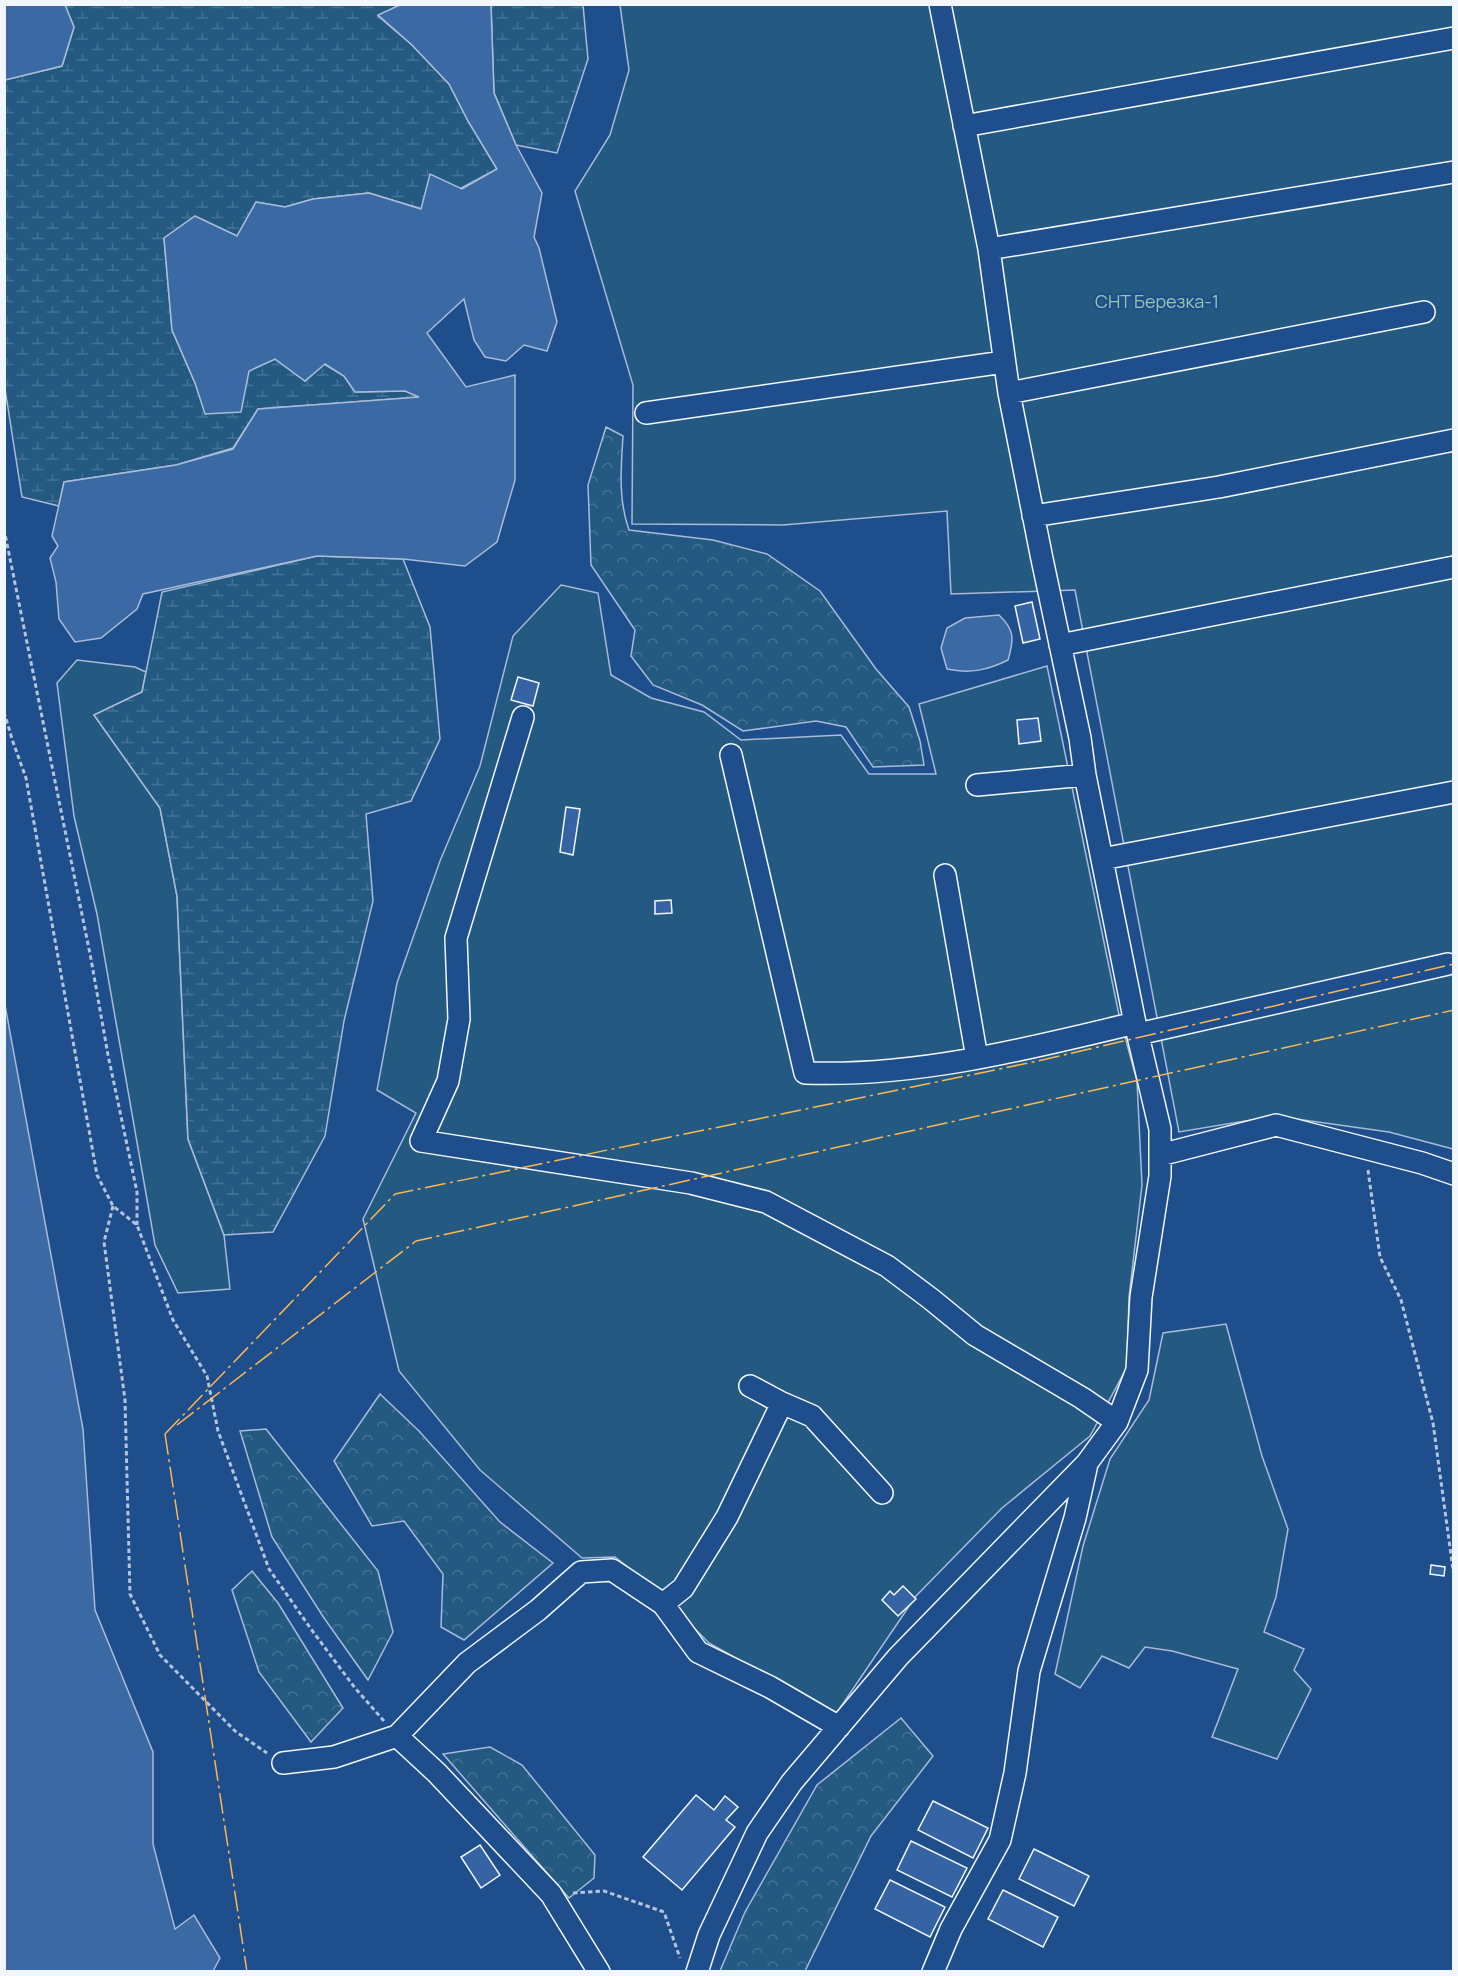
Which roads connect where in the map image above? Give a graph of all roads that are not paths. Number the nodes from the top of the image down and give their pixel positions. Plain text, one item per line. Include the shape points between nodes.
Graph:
1 (940, 4) edge
2 (1454, 38) edge
3 (964, 126) junction
4 (1454, 172) edge
5 (989, 249) junction
6 (1424, 312) dead end
7 (1004, 362) junction
8 (1009, 393) junction
9 (646, 413) dead end
10 (1454, 440) edge
11 (1033, 516) junction
12 (1454, 567) edge
13 (1060, 645) junction
14 (523, 717) dead end
15 (731, 755) dead end
16 (1085, 775) junction
17 (977, 785) dead end
18 (1454, 792) edge
19 (1102, 859) junction
20 (945, 874) dead end
21 (1448, 964) dead end
22 (1136, 1029) junction
23 (977, 1058) junction
24 (1160, 1155) junction
25 (1454, 1174) edge
26 (750, 1386) dead end
27 (782, 1403) junction
28 (1117, 1422) junction
29 (1087, 1463) junction
30 (882, 1492) dead end
31 (663, 1604) junction
32 (839, 1727) junction
33 (397, 1736) junction
34 (283, 1763) road end
35 (689, 1967) edge
36 (599, 1971) edge
37 (933, 1971) edge

1 - 3 street
2 - 3 street
3 - 5 street
4 - 5 street
5 - 7 street
6 - 8 street
7 - 8 street
7 - 9 street
8 - 11 street
10 - 11 street via 1219,487
11 - 13 street
12 - 13 street
13 - 16 street
14 - 28 street via 456,938 459,1019 448,1081 421,1141 691,1183 766,1202 887,1266 975,1335
15 - 23 street via 804,1073 894,1071
16 - 17 street
16 - 19 street
18 - 19 street
19 - 22 street
20 - 23 street
21 - 22 street
22 - 23 street
22 - 24 street via 1160,1128
24 - 25 street via 1276,1125
24 - 28 street via 1141,1297 1137,1370
26 - 27 street
27 - 30 street via 812,1416
27 - 31 street via 727,1517 683,1588
28 - 29 street
29 - 32 street via 898,1657
29 - 37 street via 1075,1518 1029,1671 1015,1773 1000,1840 951,1929
31 - 32 street via 698,1652 771,1687
31 - 33 street via 612,1570 581,1572 467,1663
32 - 35 street via 792,1782 757,1833 709,1935
33 - 34 street via 334,1757
33 - 36 street via 551,1894

